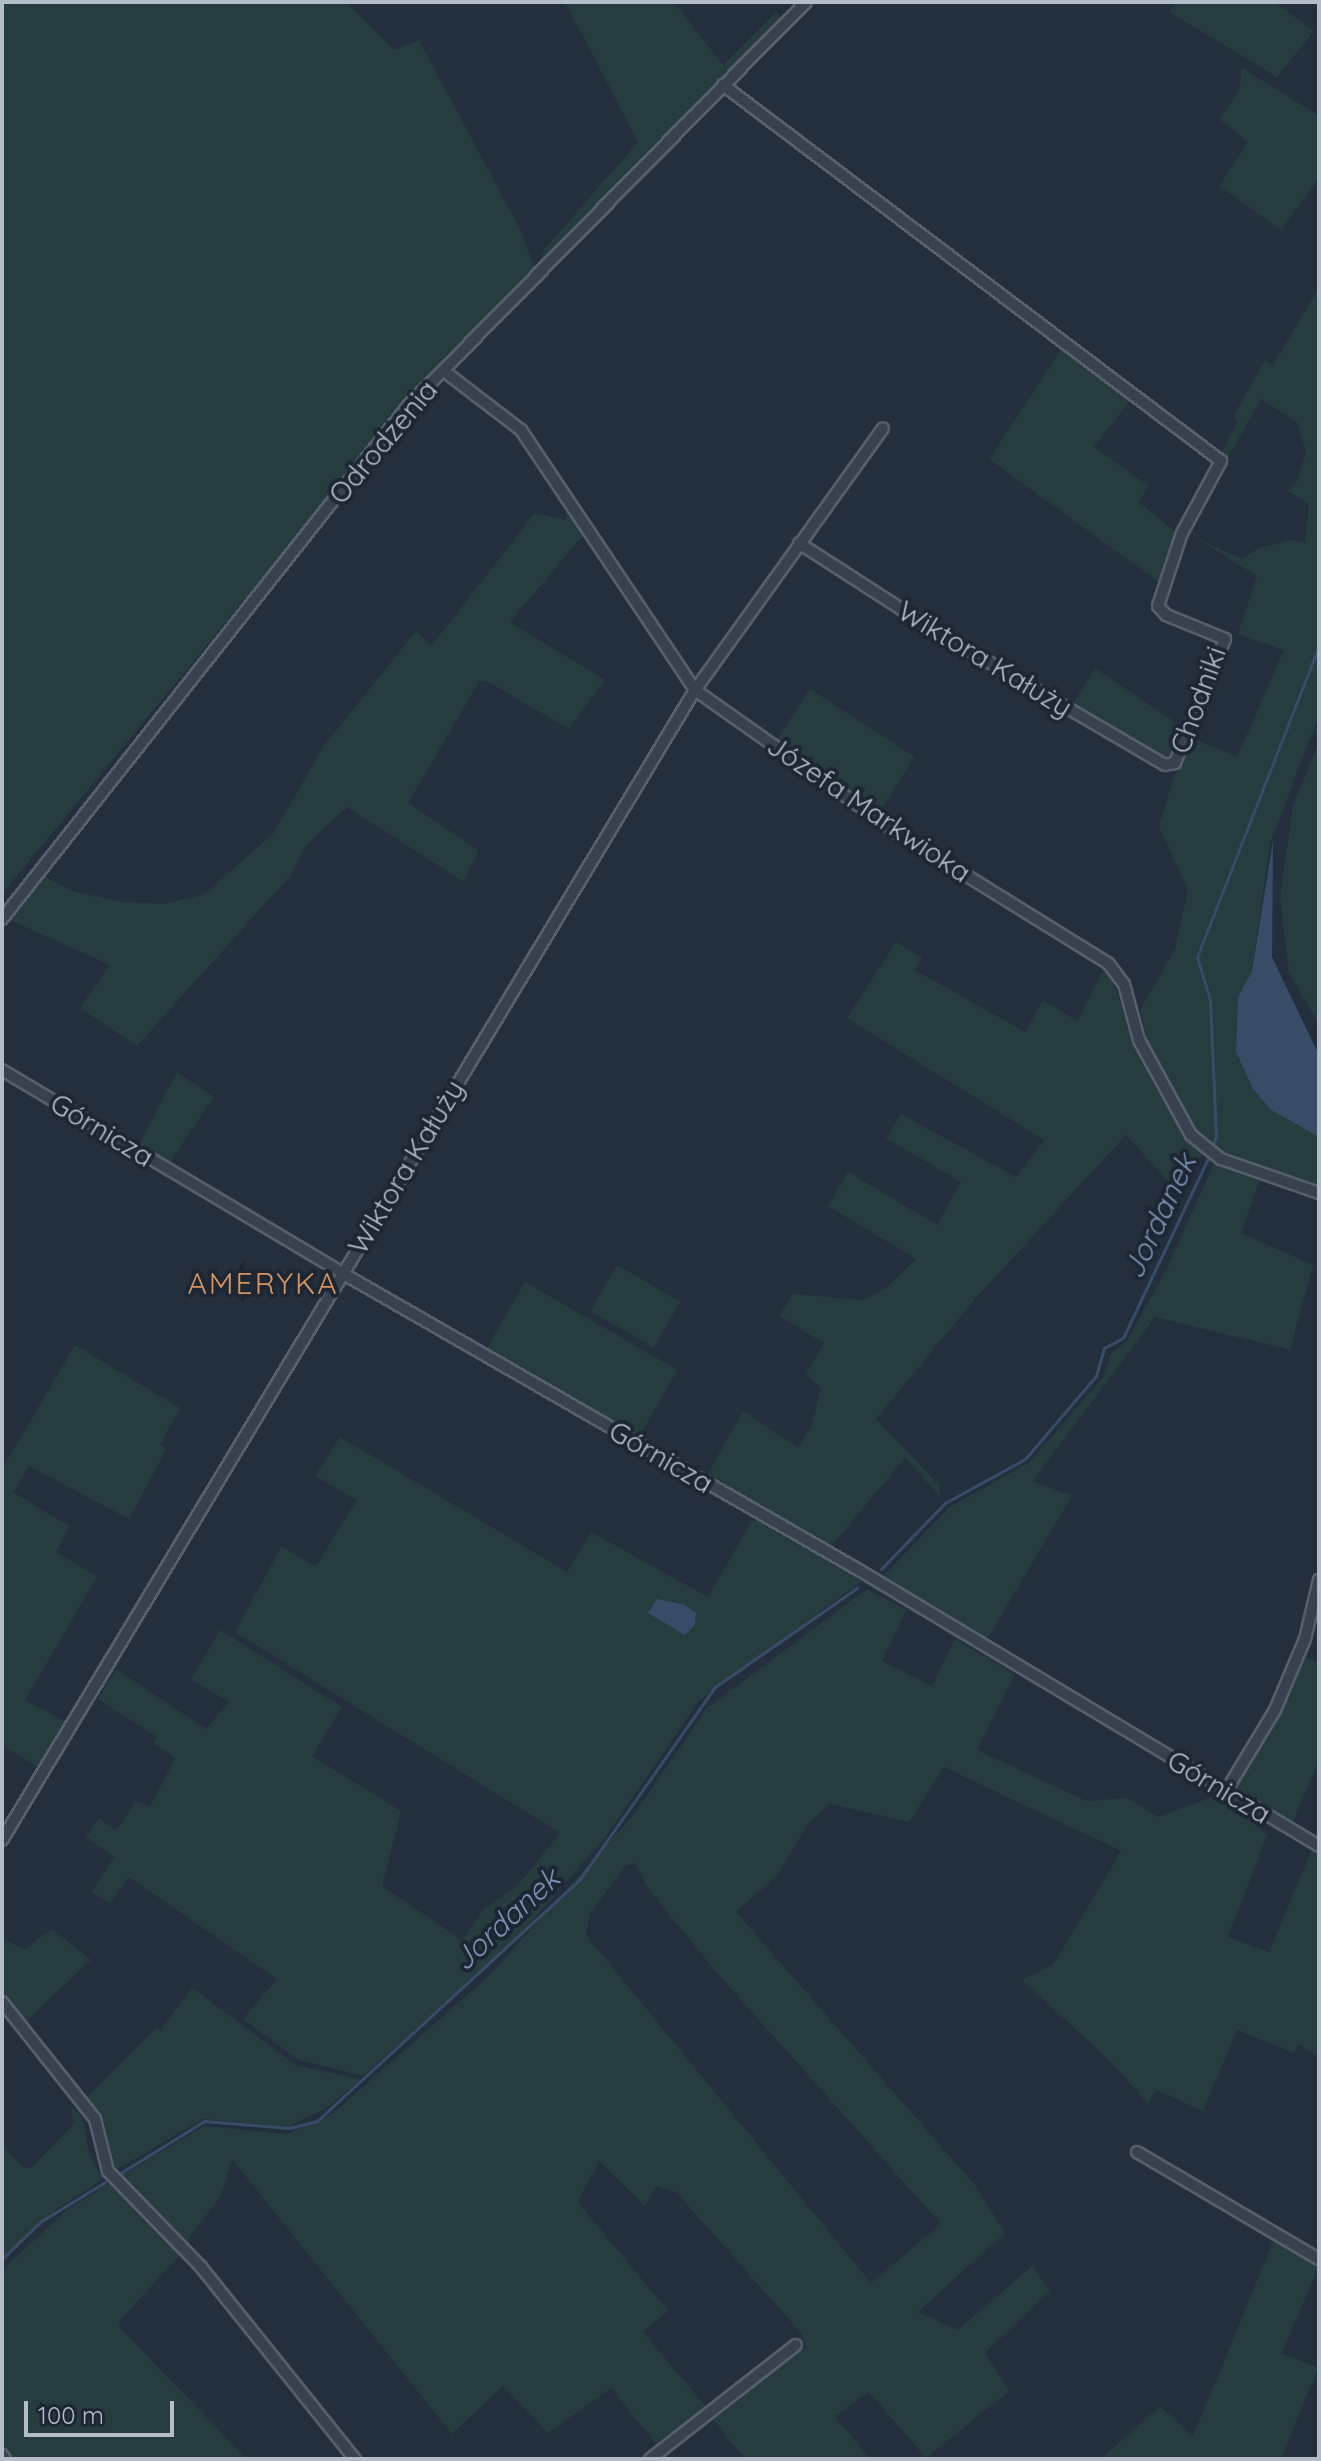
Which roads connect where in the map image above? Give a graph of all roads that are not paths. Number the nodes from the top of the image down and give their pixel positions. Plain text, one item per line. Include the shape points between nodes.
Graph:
1 (806, 2) edge
2 (723, 85) junction
3 (444, 371) junction
4 (883, 428) dead end
5 (799, 543) junction
6 (695, 690) junction
7 (1175, 763) joint
8 (2, 919) edge
9 (2, 1070) edge
10 (1319, 1193) edge
11 (342, 1273) junction
12 (1319, 1580) edge
13 (1226, 1791) junction
14 (2, 1840) edge
15 (1319, 1846) edge
16 (2, 2002) edge
17 (1137, 2152) dead end
18 (1319, 2259) edge
19 (796, 2345) dead end
20 (355, 2459) edge
21 (650, 2459) edge

1 - 2 street, Odrodzenia
2 - 3 street, Odrodzenia
2 - 7 street, Chodniki via 1221,461 1182,533 1158,606 1166,615 1225,639
3 - 6 street, Józefa Markwioka via 521,430
3 - 8 street, Odrodzenia via 408,406
4 - 5 street, Wiktora Kałuży
5 - 6 street, Wiktora Kałuży
5 - 7 street, Wiktora Kałuży via 1045,696 1165,765
6 - 10 street, Józefa Markwioka via 898,833 1108,963 1124,984 1139,1040 1191,1135 1218,1157
6 - 11 street, Wiktora Kałuży
9 - 11 street, Górnicza
11 - 13 street, Górnicza via 859,1570
11 - 14 street, Wiktora Kałuży
12 - 13 street via 1305,1639 1275,1710
13 - 15 street, Górnicza
16 - 20 street via 95,2119 108,2171 201,2267
17 - 18 street
19 - 21 street

